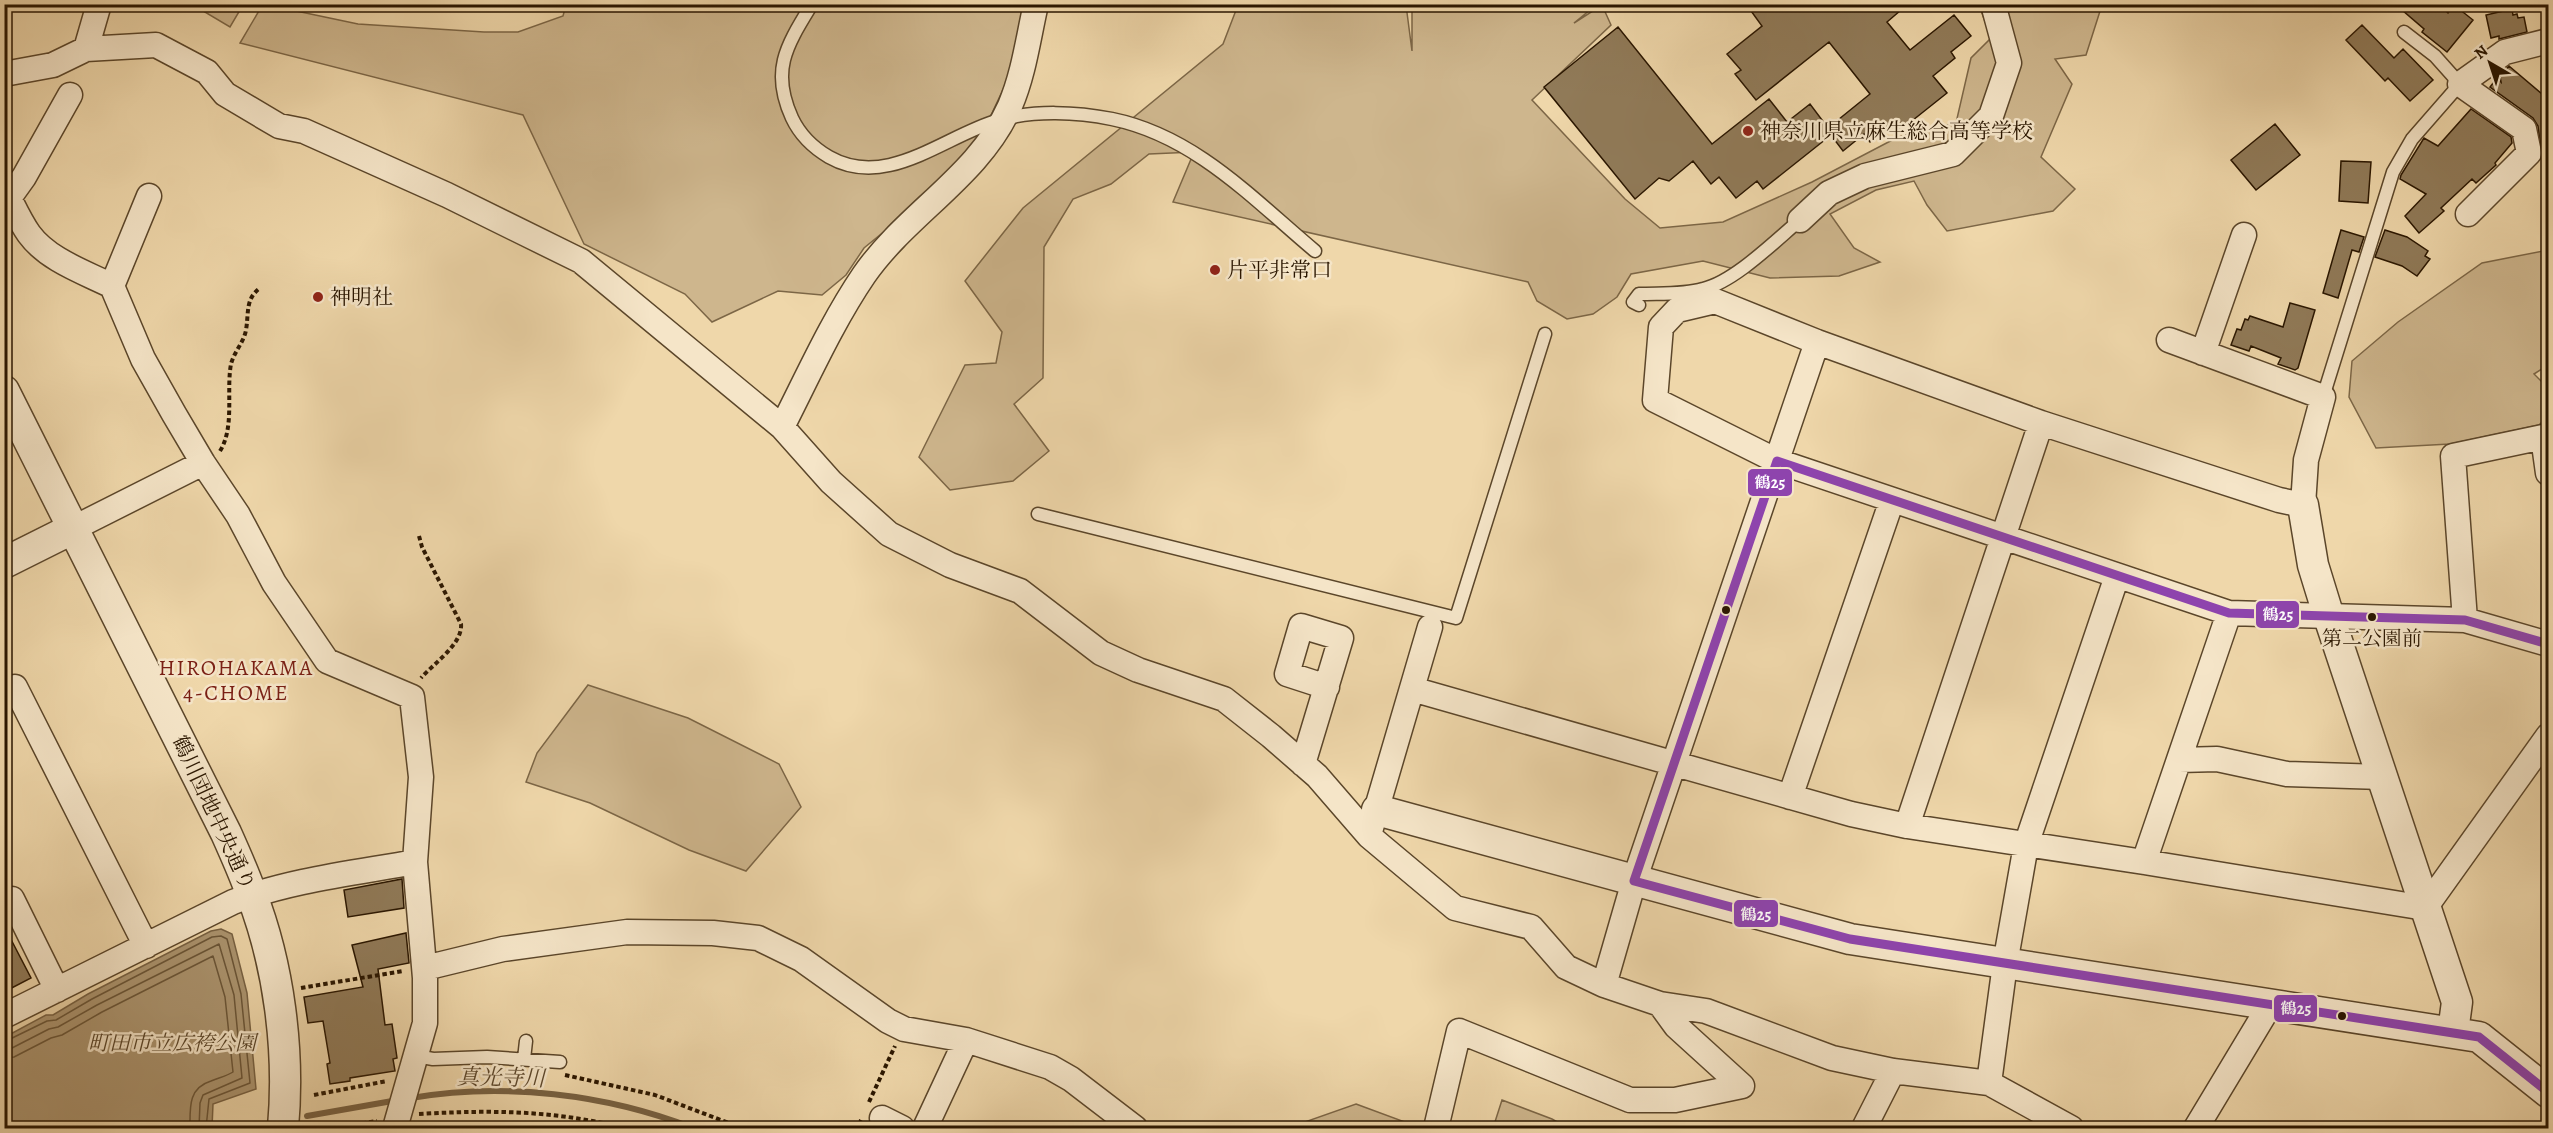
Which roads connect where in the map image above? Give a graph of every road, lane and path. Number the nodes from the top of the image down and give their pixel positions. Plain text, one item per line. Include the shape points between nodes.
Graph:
1 (99, 4) edge
2 (813, 4) edge
3 (1036, 4) edge
4 (1993, 4) edge
5 (2404, 32) dead end
6 (2548, 41) edge
7 (86, 49) junction
8 (4, 74) edge
9 (2460, 84) junction
10 (70, 95) dead end
11 (1003, 119) junction
12 (7, 193) edge
13 (150, 196) dead end
14 (2468, 214) dead end
15 (1800, 220) joint
16 (2244, 235) dead end
17 (1316, 251) dead end
18 (112, 286) junction
19 (260, 288) dead end
20 (1639, 305) dead end
21 (1545, 334) dead end
22 (2169, 340) dead end
23 (1818, 342) junction
24 (2203, 353) junction
25 (4, 391) edge
26 (2323, 397) junction
27 (2041, 423) junction
28 (782, 428) junction
29 (1776, 461) junction
30 (203, 463) junction
31 (2548, 473) edge
32 (1892, 500) junction
33 (2303, 505) junction
34 (1038, 514) dead end
35 (74, 528) junction
36 (419, 536) dead end
37 (2004, 538) junction
38 (4, 563) edge
39 (2117, 576) junction
40 (2229, 613) junction
41 (2329, 616) junction
42 (2465, 620) junction
43 (1432, 621) junction
44 (2548, 644) edge
45 (1327, 687) dead end
46 (1412, 689) junction
47 (4, 692) edge
48 (412, 697) junction
49 (2548, 736) edge
50 (2179, 760) junction
51 (1674, 763) junction
52 (1303, 764) junction
53 (2382, 777) junction
54 (1790, 796) junction
55 (1373, 823) junction
56 (1907, 826) junction
57 (2026, 845) junction
58 (415, 862) junction
59 (2144, 862) junction
60 (1634, 881) junction
61 (7, 895) edge
62 (252, 895) junction
63 (2425, 908) junction
64 (146, 946) junction
65 (2005, 964) junction
66 (425, 968) junction
67 (397, 971) dead end
68 (1604, 985) junction
69 (297, 988) dead end
70 (57, 990) junction
71 (1660, 1004) junction
72 (2270, 1005) junction
73 (4, 1016) edge
74 (2453, 1032) junction
75 (966, 1040) junction
76 (526, 1041) dead end
77 (895, 1045) dead end
78 (524, 1059) junction
79 (560, 1068) joint
80 (1893, 1071) junction
81 (410, 1072) junction
82 (1989, 1083) junction
83 (2548, 1092) edge
84 (314, 1095) dead end
85 (401, 1118) edge
86 (883, 1119) edge
87 (273, 1126) edge
88 (240, 1128) edge
89 (332, 1128) edge
90 (624, 1128) edge
91 (742, 1128) edge
92 (926, 1128) edge
93 (1136, 1128) edge
94 (1436, 1128) edge
95 (1865, 1128) edge
96 (2071, 1128) edge
97 (2196, 1128) edge

1 - 7 street
2 - 11 lane via 784,54 782,80 786,104 797,129 815,149 859,168 886,167
3 - 11 street via 1024,66
4 - 15 street via 2009,63 1991,116 1953,154 1865,176 1829,193
5 - 9 lane via 2435,56
6 - 9 street via 2505,52
7 - 8 street via 53,65
7 - 28 street via 156,45 207,72 225,94 279,126 304,130 581,261
9 - 14 street via 2524,129 2529,153
9 - 26 lane via 2412,139 2393,172
10 - 12 street via 24,177
11 - 17 lane via 1082,114 1151,130 1185,145 1206,160
11 - 28 street via 971,165 865,273
12 - 18 street via 30,235 42,248
13 - 18 street
15 - 20 lane via 1744,267 1717,284 1704,289 1639,294 1634,302
16 - 24 street
18 - 30 street via 143,359
19 - 30 path via 248,303 246,332 231,362 226,436 211,461
21 - 43 lane via 1456,618
22 - 24 street
23 - 27 street
23 - 29 street
23 - 29 street via 1715,301 1677,310 1663,318 1654,400
24 - 26 street
25 - 35 street, 鶴川団地中央通り
26 - 33 street via 2306,460
27 - 33 street
27 - 37 street
28 - 52 street via 831,482 889,534 950,565 1020,591 1101,653 1224,699
29 - 32 street
29 - 51 street
30 - 35 street
30 - 48 street via 238,515 274,583 327,662
31 - 42 street via 2543,437 2453,456
32 - 37 street
32 - 54 street
33 - 41 street via 2313,566
34 - 43 lane
35 - 38 street
35 - 62 street, 鶴川団地中央通り via 226,833
36 - 48 path via 462,632 414,686
37 - 39 street
37 - 56 street
39 - 40 street
39 - 57 street
40 - 41 street
40 - 50 street
41 - 42 street
41 - 53 street
42 - 44 street
43 - 46 street
45 - 52 street
46 - 51 street
46 - 55 street
47 - 64 street via 15,687
48 - 58 street via 421,777
49 - 63 street
50 - 53 street via 2217,759 2287,774
50 - 59 street
51 - 54 street
51 - 60 street
52 - 55 street
53 - 63 street
54 - 56 street
55 - 60 street
55 - 68 street via 1455,908 1531,927 1566,966
56 - 57 street
57 - 59 street
57 - 65 street
58 - 62 street
58 - 66 street
59 - 63 street
60 - 65 street via 1850,939
60 - 68 street
61 - 70 street
62 - 64 street
62 - 87 street, 鶴川団地中央通り via 277,992 285,1085
63 - 74 street via 2457,1002
64 - 70 street
65 - 72 street
65 - 82 street
66 - 75 street via 503,949 587,936 627,932 742,934 801,959 904,1029
66 - 81 street via 425,1023
67 - 69 path
68 - 71 street
70 - 73 street
71 - 80 street via 1706,1011 1832,1058
71 - 94 street via 1676,1026 1742,1086 1675,1100 1630,1100 1459,1031
72 - 74 street
72 - 97 street
74 - 83 street via 2479,1037
75 - 92 street
75 - 93 street via 1050,1066
76 - 78 lane
77 - 86 path
78 - 79 lane
78 - 81 lane via 433,1059
79 - 91 path via 655,1095
80 - 82 street
80 - 95 street
81 - 84 path
81 - 85 street
82 - 96 street
85 - 89 path
85 - 90 path via 506,1111 549,1114
87 - 88 path

